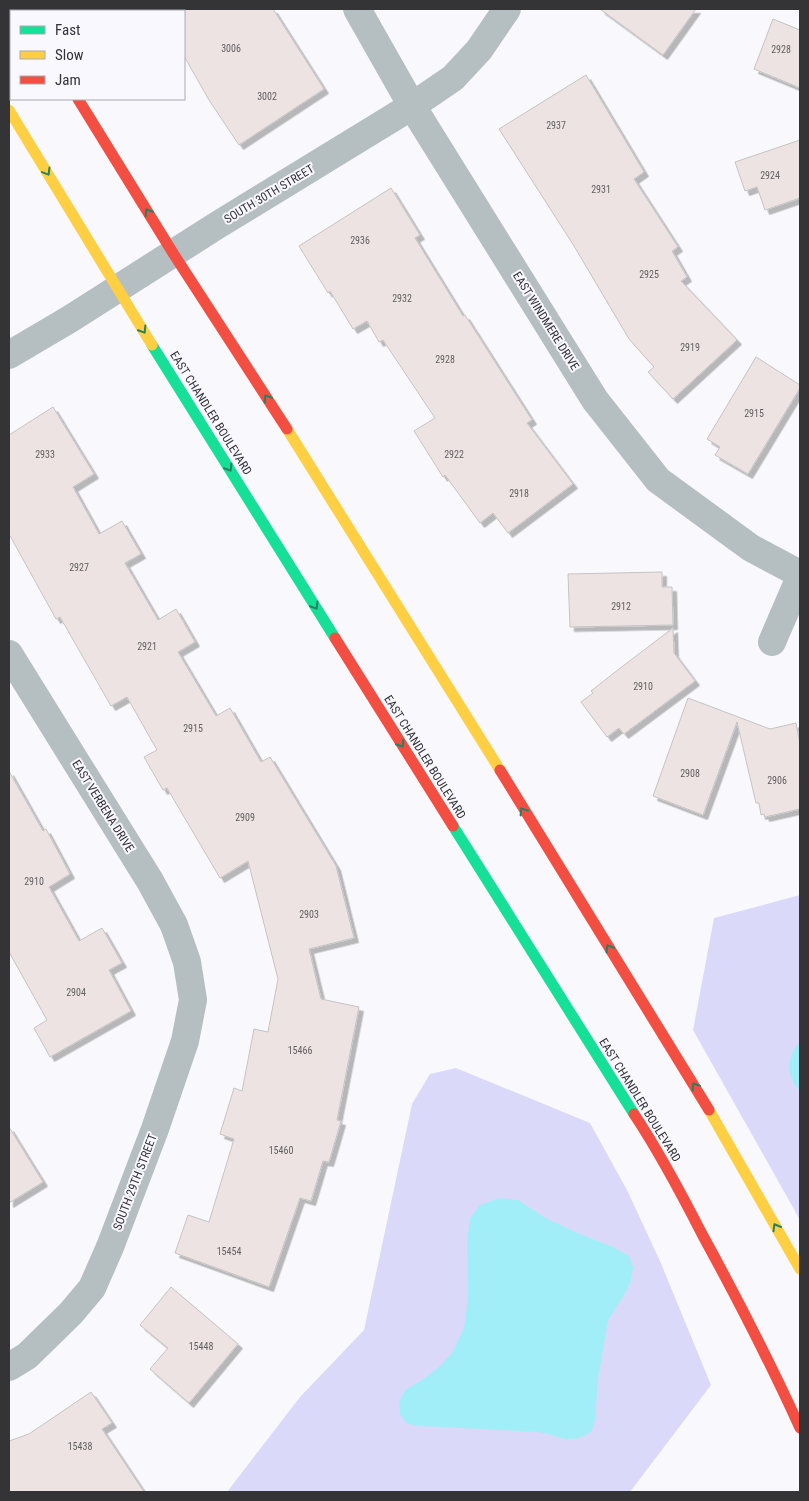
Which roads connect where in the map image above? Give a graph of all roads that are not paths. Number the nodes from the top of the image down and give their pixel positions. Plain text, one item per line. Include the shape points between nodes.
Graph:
1 (358, 9) edge
2 (507, 9) edge
3 (79, 100) edge
4 (412, 106) junction
5 (9, 110) edge
6 (173, 253) junction
7 (117, 289) junction
8 (9, 355) edge
9 (800, 575) edge
10 (772, 642) dead end
11 (9, 654) edge
12 (187, 962) joint
13 (800, 1269) edge
14 (9, 1367) edge
15 (800, 1428) edge

1 - 4 street, EAST WINDMERE DRIVE
2 - 4 street, SOUTH 30TH STREET via 479,50 453,78
6 -> 3 main road
4 - 6 street, SOUTH 30TH STREET
4 - 9 street, EAST WINDMERE DRIVE via 595,400 658,480 751,548
5 -> 7 main road, EAST CHANDLER BOULEVARD
6 - 7 street, SOUTH 30TH STREET
13 -> 6 main road via 675,1053 294,438
7 - 8 street, SOUTH 30TH STREET
7 -> 15 main road, EAST CHANDLER BOULEVARD via 654,1144 742,1307
9 - 10 street, EAST WINDMERE DRIVE
11 - 12 street, EAST VERBENA DRIVE via 150,881 174,925
12 - 14 street, SOUTH 29TH STREET via 193,1000 185,1041 155,1130 100,1271 92,1288 71,1313 27,1356

